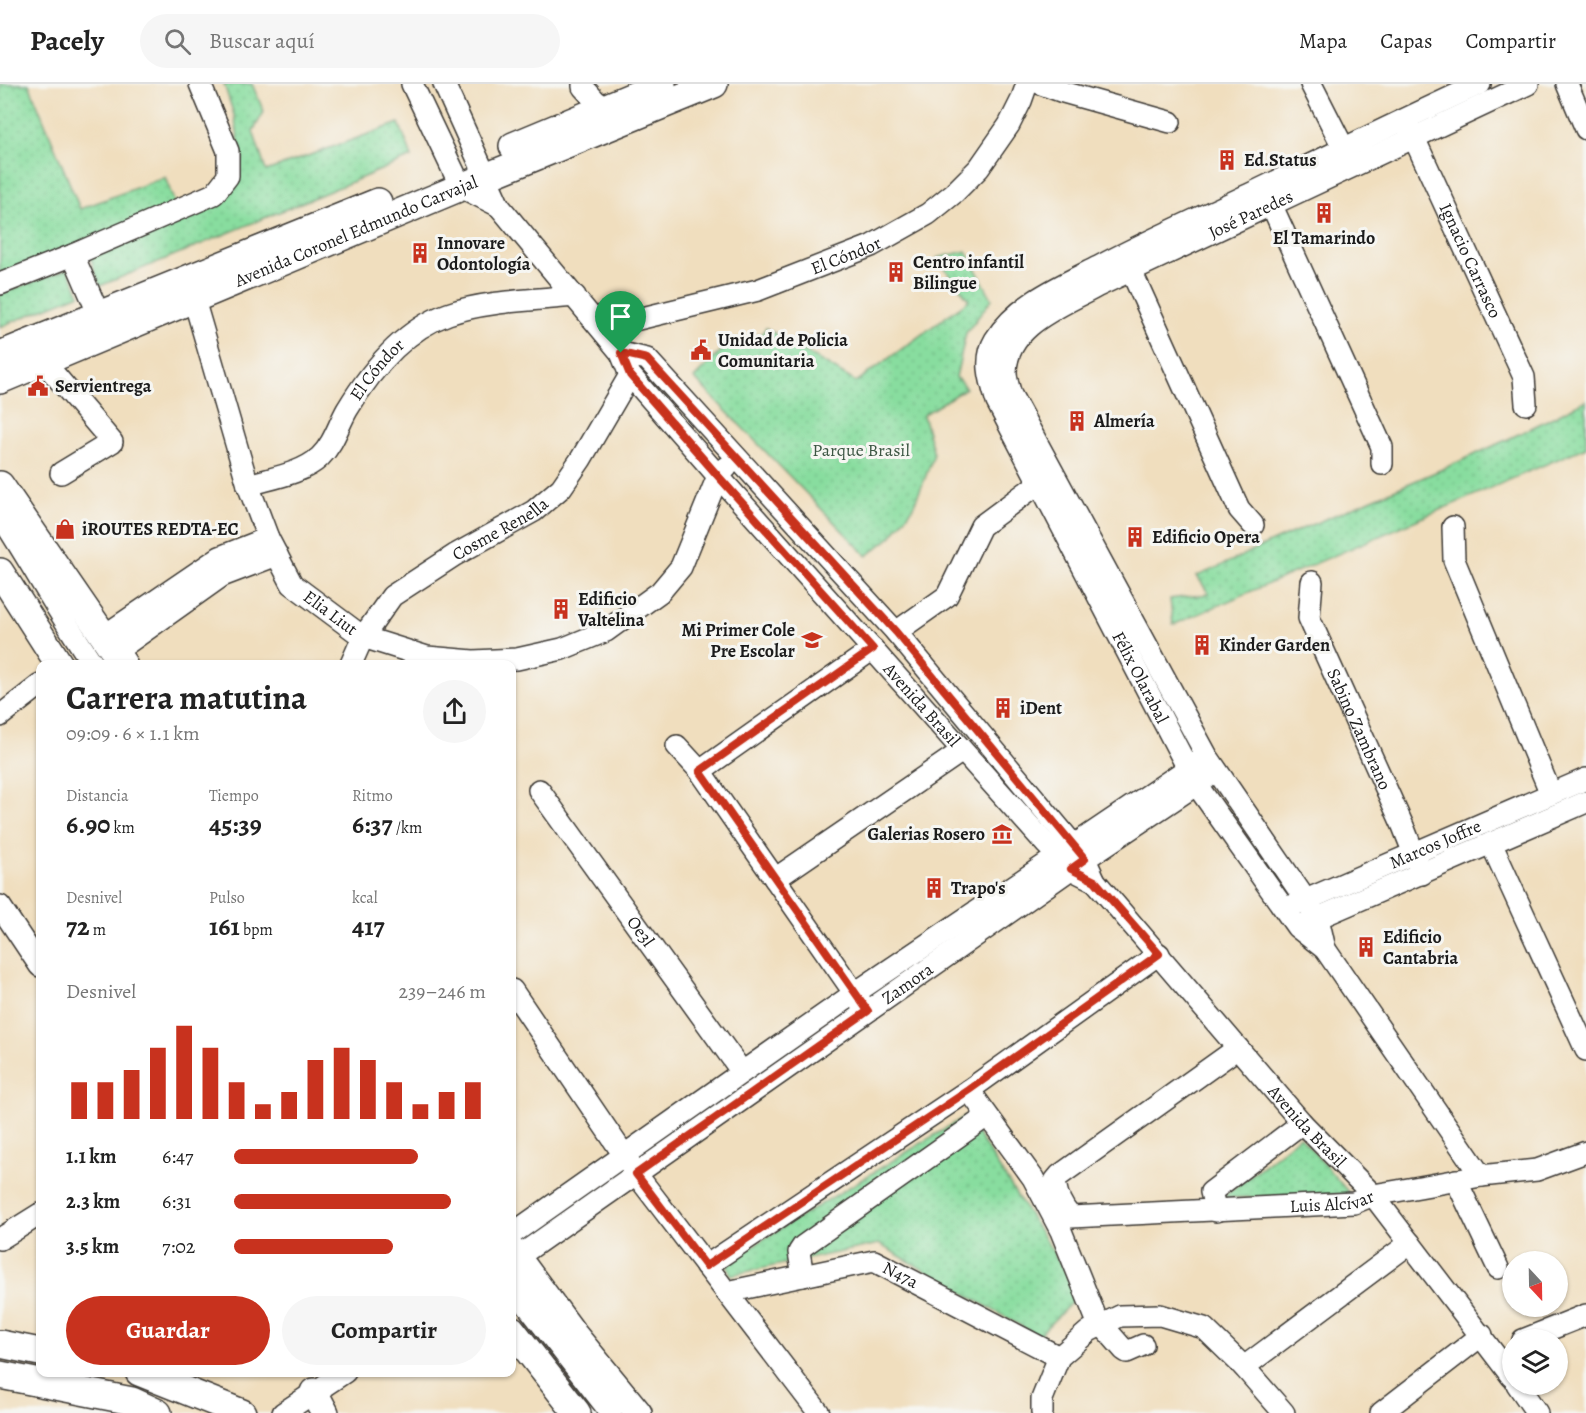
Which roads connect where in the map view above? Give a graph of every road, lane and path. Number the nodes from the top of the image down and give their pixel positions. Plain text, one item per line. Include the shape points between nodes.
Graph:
1 (200, 84) edge
2 (412, 84) edge
3 (444, 84) edge
4 (583, 84) edge
5 (662, 84) edge
6 (714, 84) edge
7 (1027, 84) edge
8 (1041, 84) edge
9 (1311, 84) edge
10 (1480, 84) edge
11 (1528, 84) edge
12 (1567, 84) edge
13 (607, 117) junction
14 (1405, 118) junction
15 (1170, 122) dead end
16 (1586, 129) edge
17 (1415, 138) junction
18 (1343, 147) junction
19 (470, 174) junction
20 (1267, 196) junction
21 (73, 255) junction
22 (1127, 261) junction
23 (0, 284) edge
24 (189, 290) junction
25 (575, 296) junction
26 (99, 315) junction
27 (601, 328) junction
28 (621, 353) junction
29 (0, 355) edge
30 (44, 362) junction
31 (630, 375) junction
32 (998, 378) junction
33 (0, 381) edge
34 (1526, 404) dead end
35 (737, 457) junction
36 (1382, 464) dead end
37 (61, 473) dead end
38 (718, 476) junction
39 (1039, 483) junction
40 (0, 485) edge
41 (248, 485) junction
42 (0, 515) edge
43 (1253, 525) dead end
44 (1453, 527) dead end
45 (0, 540) edge
46 (273, 546) junction
47 (0, 572) edge
48 (1312, 582) dead end
49 (896, 632) junction
50 (363, 637) junction
51 (873, 649) junction
52 (109, 654) edge
53 (56, 660) edge
54 (79, 660) edge
55 (353, 660) edge
56 (455, 660) edge
57 (502, 660) edge
58 (36, 689) edge
59 (0, 716) edge
60 (677, 746) dead end
61 (962, 751) junction
62 (1212, 763) junction
63 (700, 771) junction
64 (1192, 776) junction
65 (1586, 778) edge
66 (539, 790) dead end
67 (1551, 794) junction
68 (1586, 802) edge
69 (1491, 843) junction
70 (1414, 854) junction
71 (1072, 857) junction
72 (1422, 874) junction
73 (775, 879) junction
74 (1305, 900) junction
75 (0, 906) edge
76 (1285, 909) junction
77 (1317, 918) junction
78 (1297, 927) junction
79 (1326, 949) junction
80 (1159, 954) junction
81 (36, 960) edge
82 (855, 993) junction
83 (516, 996) edge
84 (868, 1011) junction
85 (1238, 1048) junction
86 (1586, 1050) edge
87 (742, 1072) junction
88 (969, 1090) junction
89 (987, 1116) junction
90 (1302, 1123) junction
91 (1586, 1152) edge
92 (623, 1156) junction
93 (636, 1174) junction
94 (1481, 1176) junction
95 (1456, 1180) junction
96 (1373, 1196) junction
97 (1061, 1211) junction
98 (1216, 1211) junction
99 (36, 1216) edge
100 (0, 1239) edge
101 (1410, 1243) junction
102 (516, 1248) edge
103 (516, 1249) edge
104 (516, 1255) edge
105 (706, 1266) junction
106 (1498, 1268) dead end
107 (803, 1276) junction
108 (516, 1291) edge
109 (727, 1292) junction
110 (1586, 1315) edge
111 (516, 1320) edge
112 (1100, 1324) junction
113 (1551, 1329) edge
114 (516, 1335) edge
115 (1496, 1343) edge
116 (0, 1344) edge
117 (1143, 1345) dead end
118 (36, 1351) edge
119 (1059, 1357) junction
120 (1244, 1367) junction
121 (2, 1376) edge
122 (151, 1377) edge
123 (341, 1377) edge
124 (1525, 1395) edge
125 (320, 1403) edge
126 (158, 1413) edge
127 (242, 1413) edge
128 (284, 1413) edge
129 (577, 1413) edge
130 (590, 1413) edge
131 (611, 1413) edge
132 (638, 1413) edge
133 (819, 1413) edge
134 (1042, 1413) edge
135 (1284, 1413) edge
136 (1381, 1413) edge
137 (1537, 1413) edge

1 - 21 street via 228,151 228,176 214,194
2 - 19 street
3 - 19 street
4 - 13 street
5 - 13 main road, Avenida Coronel Edmundo Carvajal
6 - 13 main road, Avenida Coronel Edmundo Carvajal
7 - 27 street, El Cóndor via 1009,125 979,168 928,214 871,246 759,290
8 - 15 street
9 - 18 street
10 - 14 street, José Paredes
11 - 17 street, José Paredes
12 - 16 street
13 - 19 main road, Avenida Coronel Edmundo Carvajal
14 - 17 street, Ignacio Carrasco
14 - 18 street, José Paredes
17 - 20 street, José Paredes
17 - 34 street, Ignacio Carrasco via 1524,377
18 - 20 street, José Paredes
19 - 24 main road, Avenida Coronel Edmundo Carvajal
19 - 25 street, Avenida Brasil
20 - 22 street, José Paredes
20 - 36 street via 1382,447
21 - 23 street
21 - 26 street
22 - 32 street, José Paredes via 1051,291 1010,322 994,341 988,363
22 - 43 street via 1239,510
24 - 26 main road, Avenida Coronel Edmundo Carvajal
24 - 30 main road, Avenida Coronel Edmundo Carvajal
24 - 41 street, Elia Liut
25 - 27 street, Avenida Brasil
25 - 41 street, El Cóndor via 448,314 418,330 384,357 320,456 304,468
26 - 29 main road, Avenida Coronel Edmundo Carvajal
27 - 28 street, Avenida Brasil
28 - 31 street, Avenida Brasil
28 - 35 street, Avenida Brasil via 647,359
30 - 33 main road, Avenida Coronel Edmundo Carvajal
30 - 37 street via 112,441
31 - 38 street, Avenida Brasil
31 - 50 street, Cosme Renella via 561,488 534,511 392,596
32 - 39 street, Félix Olarabal via 997,402
32 - 62 street, Félix Olarabal via 1011,395
35 - 38 street, Elia Liut
35 - 49 street, Avenida Brasil
38 - 51 street, Avenida Brasil
38 - 57 street, Elia Liut via 681,567 660,592 606,631 562,649
39 - 49 street via 981,526 948,596
39 - 64 street, Félix Olarabal
40 - 52 main road
41 - 46 street, Elia Liut
42 - 52 street via 72,635
44 - 67 street via 1454,560
45 - 54 street
46 - 50 street, Elia Liut via 292,584
46 - 52 street
47 - 53 main road
48 - 70 street, Sabino Zambrano via 1309,618
49 - 71 street, Avenida Brasil
50 - 55 street, Cosme Renella
50 - 56 street, Elia Liut via 427,657
51 - 61 street, Avenida Brasil
51 - 63 street
58 - 59 street
60 - 63 street
61 - 71 street, Avenida Brasil
61 - 73 street
62 - 64 street, Zamora
62 - 74 street, Félix Olarabal
63 - 73 street
64 - 71 street, Zamora
64 - 76 street, Félix Olarabal
65 - 67 street, Marcos Joffre
66 - 87 street, Oe3l
67 - 70 street, Marcos Joffre
68 - 69 street, Marcos Joffre
69 - 72 street, Marcos Joffre
69 - 86 street
70 - 72 street, Sabino Zambrano
70 - 74 street, Marcos Joffre
71 - 80 street, Avenida Brasil
71 - 82 street, Zamora
71 - 84 street, Zamora
72 - 77 street, Marcos Joffre
73 - 82 street
74 - 76 street, Marcos Joffre
74 - 77 street, Félix Olarabal
75 - 81 street
76 - 78 street, Félix Olarabal
77 - 78 street, Marcos Joffre
77 - 79 street, Félix Olarabal
78 - 79 street, Félix Olarabal
79 - 94 street, Félix Olarabal
80 - 85 street, Avenida Brasil
80 - 88 street
82 - 84 street
82 - 87 street, Zamora
83 - 92 street
84 - 93 street, Zamora
85 - 90 street, Avenida Brasil
85 - 97 street via 1059,1175 1055,1181
87 - 92 street, Zamora
88 - 89 street
88 - 105 street
89 - 97 street
89 - 107 street via 803,1246 799,1252
90 - 96 street, Avenida Brasil
90 - 98 street via 1211,1192
91 - 94 street, Luis Alcívar via 1537,1170
92 - 93 street
92 - 102 street, Zamora
93 - 103 street, Zamora
93 - 105 street
94 - 95 street, Luis Alcívar
95 - 96 street, Luis Alcívar
95 - 106 street
96 - 98 street, Luis Alcívar via 1354,1203
96 - 101 street, Avenida Brasil
97 - 98 street, Luis Alcívar
97 - 112 street via 1061,1231
99 - 100 street
101 - 115 street, Avenida Brasil
101 - 120 street
104 - 132 main road
105 - 109 street
107 - 109 street, N47a
107 - 119 street, N47a via 874,1261
108 - 131 street
109 - 133 street
110 - 113 street
111 - 130 street
112 - 117 street via 1128,1352
112 - 119 street
112 - 120 street via 1120,1316 1160,1314 1204,1328
114 - 129 main road
115 - 136 street
116 - 118 main road
119 - 134 street via 1042,1399
120 - 135 street
121 - 126 main road via 132,1401
122 - 127 main road
123 - 125 street
124 - 137 street
125 - 128 street

